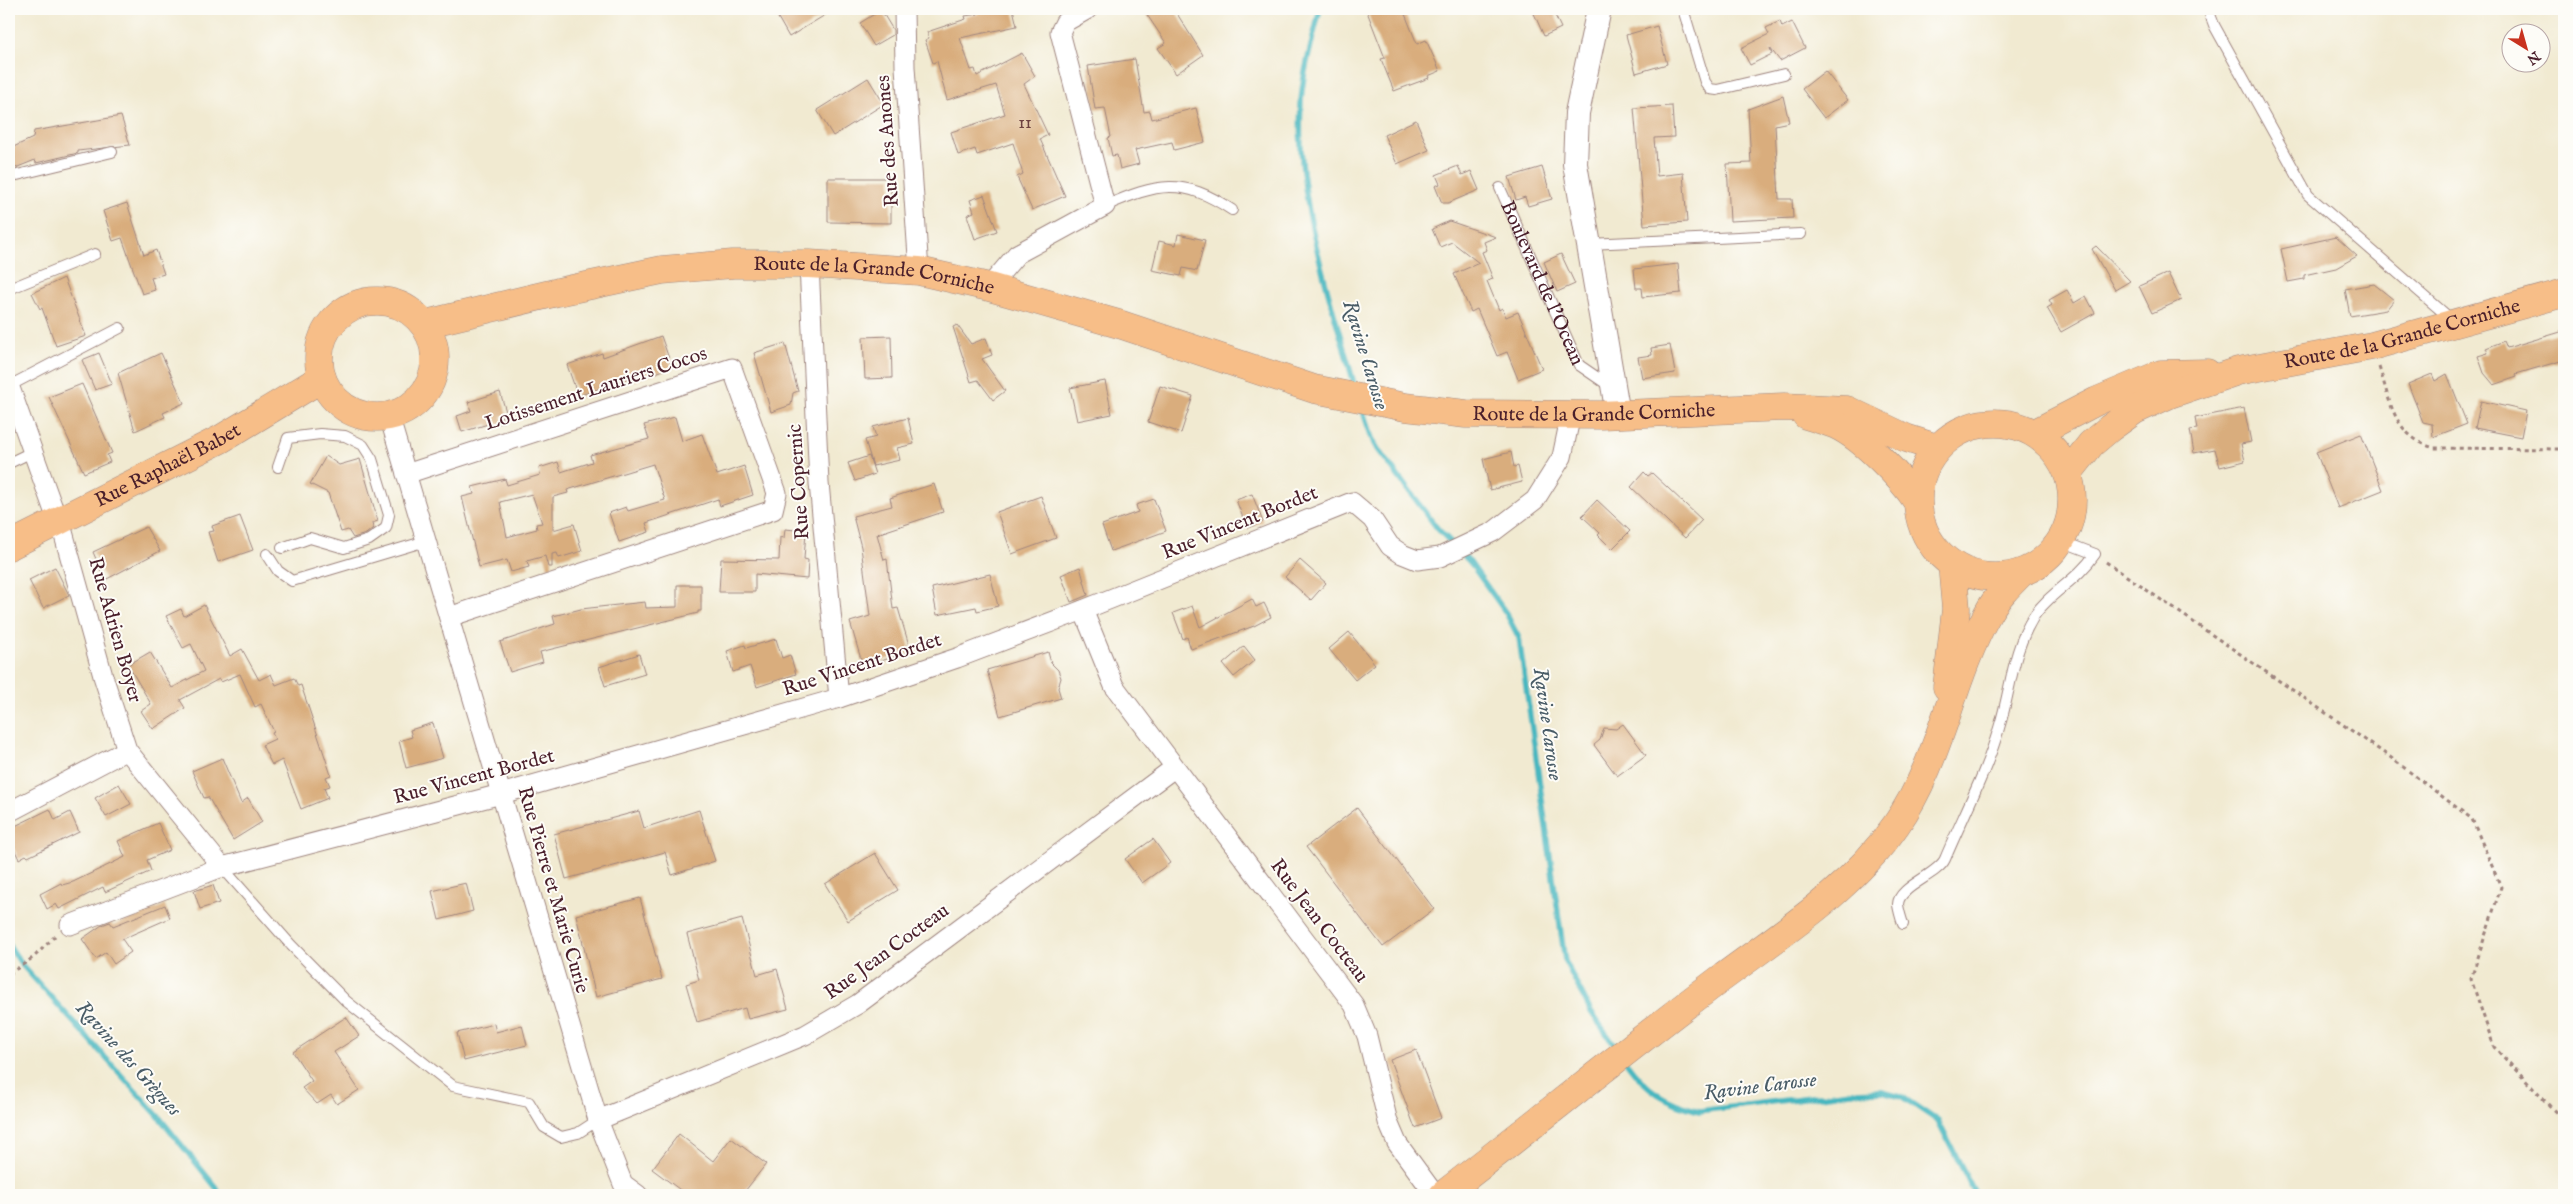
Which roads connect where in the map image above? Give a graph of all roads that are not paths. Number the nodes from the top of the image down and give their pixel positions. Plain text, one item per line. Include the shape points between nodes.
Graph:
1 (904, 9) edge
2 (1088, 9) edge
3 (1600, 9) edge
4 (1683, 9) edge
5 (2208, 9) edge
6 (1784, 74) dead end
7 (112, 152) dead end
8 (9, 177) edge
9 (1500, 188) dead end
10 (1105, 206) junction
11 (1232, 210) dead end
12 (1801, 234) dead end
13 (1589, 244) junction
14 (95, 254) dead end
15 (810, 264) junction
16 (919, 270) junction
17 (988, 287) junction
18 (9, 289) edge
19 (2564, 293) edge
20 (2454, 322) junction
21 (425, 324) junction
22 (120, 328) dead end
23 (2238, 372) junction
24 (322, 378) junction
25 (9, 386) edge
26 (1616, 402) junction
27 (1784, 407) junction
28 (1571, 414) junction
29 (389, 416) junction
30 (2035, 433) junction
31 (1937, 448) junction
32 (34, 451) junction
33 (9, 464) edge
34 (278, 467) dead end
35 (2068, 473) junction
36 (406, 474) junction
37 (1917, 501) junction
38 (60, 522) junction
39 (2061, 540) junction
40 (426, 542) junction
41 (9, 546) edge
42 (282, 548) dead end
43 (267, 554) dead end
44 (1952, 564) junction
45 (2021, 573) junction
46 (1083, 610) junction
47 (449, 617) junction
48 (839, 698) junction
49 (127, 750) junction
50 (1932, 757) junction
51 (1174, 768) junction
52 (501, 794) junction
53 (9, 812) edge
54 (222, 867) junction
55 (70, 924) road end
56 (1903, 924) dead end
57 (598, 1120) junction
58 (638, 1195) edge
59 (1435, 1195) edge
60 (1443, 1195) edge

1 - 16 street, Rue des Anones
2 - 10 street via 1065,22 1060,32
3 - 13 street, Boulevard de l'Ocean via 1578,113 1575,164
4 - 6 lane via 1710,89
5 - 20 lane via 2308,195
7 - 8 lane
9 - 26 lane, Boulevard de l'Ocean via 1579,365
10 - 11 lane via 1138,192 1189,187
10 - 17 street via 1017,254
12 - 13 lane
13 - 26 street, Boulevard de l'Ocean
14 - 18 lane
15 - 16 main road, Route de la Grande Corniche
15 - 21 main road, Route de la Grande Corniche via 733,264 662,270
15 - 48 street, Rue Copernic via 819,483
16 - 17 main road, Route de la Grande Corniche
17 - 28 main road, Route de la Grande Corniche via 1122,325 1314,389 1405,407 1466,414
19 - 20 main road, Route de la Grande Corniche
20 - 23 main road, Route de la Grande Corniche via 2372,346
21 - 24 main road via 392,303 373,302 355,306 338,316 326,331 320,349
21 - 29 main road via 435,360 431,379 422,396 407,409
22 - 25 lane
23 - 30 main road, Route de la Grande Corniche via 2161,374 2097,401
23 - 35 main road, Route de la Grande Corniche via 2170,394 2135,410 2092,444
24 - 29 main road via 332,396 348,410 368,417
24 - 38 main road, Rue Raphaël Babet via 221,439
25 - 32 street, Rue Adrien Boyer
26 - 27 main road, Route de la Grande Corniche
26 - 28 main road, Route de la Grande Corniche
27 - 31 main road, Route de la Grande Corniche via 1847,410 1906,438
27 - 37 main road, Route de la Grande Corniche via 1837,426 1887,465
28 - 46 street, Rue Vincent Bordet via 1562,457 1534,500 1493,532 1440,557 1417,560 1402,554 1390,546 1372,519 1352,502
29 - 36 street, Rue Pierre et Marie Curie
30 - 31 main road via 2010,424 1984,423 1966,428
30 - 35 main road via 2060,457
31 - 37 main road via 1919,481
32 - 33 lane
32 - 38 street, Rue Adrien Boyer
34 - 42 lane via 288,438 320,434 345,436 363,445 372,459 389,515 386,528 369,540 344,548 310,538
35 - 39 main road via 2072,507
36 - 40 street, Rue Pierre et Marie Curie
36 - 47 street, Lotissement Lauriers Cocos via 732,368 777,493 773,510
37 - 44 main road via 1925,534 1938,553
38 - 41 main road, Rue Raphaël Babet
38 - 49 street, Rue Adrien Boyer
39 - 45 main road via 2050,554
39 - 56 lane via 2095,554 2084,571 2046,601 2021,640 1999,729 1970,801 1943,864 1901,895 1898,903
40 - 43 lane via 292,581 278,571
40 - 47 street, Rue Pierre et Marie Curie
44 - 45 main road via 1985,577
44 - 50 main road via 1956,609 1946,697
45 - 50 main road via 2002,593 1982,625
46 - 48 street, Rue Vincent Bordet
46 - 51 street, Rue Jean Cocteau via 1114,686
47 - 52 street, Rue Pierre et Marie Curie
48 - 52 street, Rue Vincent Bordet
49 - 53 street
49 - 54 street, Rue Adrien Boyer
50 - 60 main road via 1914,796 1895,826 1843,886
51 - 57 street, Rue Jean Cocteau via 858,1004 805,1035
51 - 59 street, Rue Jean Cocteau via 1354,1005 1367,1036 1388,1122 1397,1144
52 - 54 street, Rue Vincent Bordet
52 - 57 street, Rue Pierre et Marie Curie
54 - 55 street, Rue Vincent Bordet
54 - 57 lane via 346,1001 453,1086 529,1102 544,1127 561,1137 578,1133
57 - 58 street, Rue Pierre et Marie Curie via 624,1184

